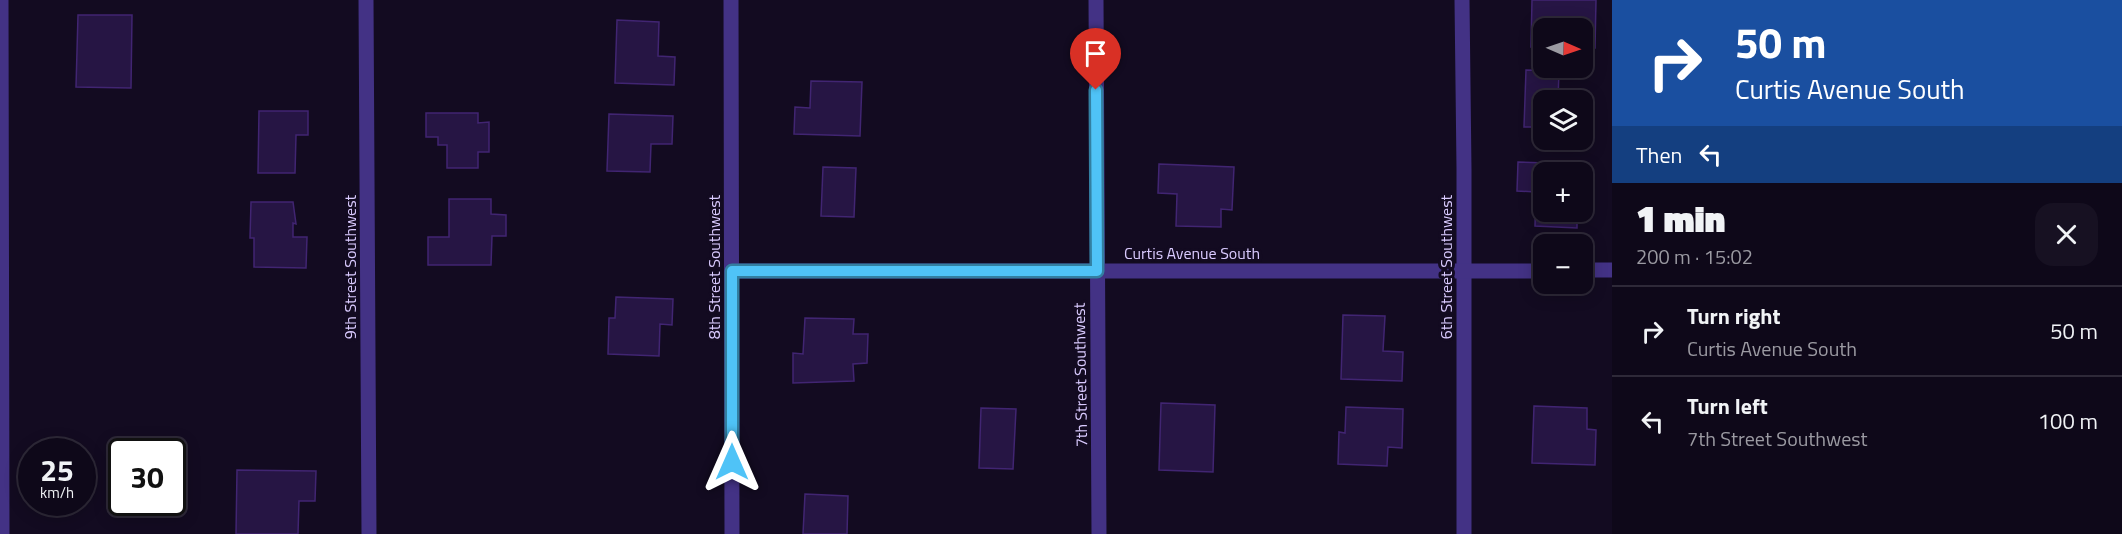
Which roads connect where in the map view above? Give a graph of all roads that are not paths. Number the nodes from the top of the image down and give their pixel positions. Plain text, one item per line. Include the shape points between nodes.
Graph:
1 (1, 0) edge
2 (366, 0) edge
3 (731, 0) edge
4 (1096, 0) edge
5 (1462, 0) edge
6 (1593, 270) edge
7 (1612, 270) edge
8 (732, 271) junction
9 (1097, 271) junction
10 (1464, 271) junction
11 (1533, 271) edge
12 (2, 534) edge
13 (369, 534) edge
14 (732, 534) edge
15 (1100, 534) edge
16 (1464, 534) edge

1 - 12 street
2 - 13 street, 9th Street Southwest
3 - 8 street, 8th Street Southwest
4 - 9 street, 7th Street Southwest
5 - 10 street, 6th Street Southwest
6 - 7 street
8 - 9 street, Curtis Avenue South
8 - 14 street, 8th Street Southwest
9 - 10 street, Curtis Avenue South
9 - 15 street, 7th Street Southwest
10 - 11 street, Curtis Avenue South
10 - 16 street, 6th Street Southwest

